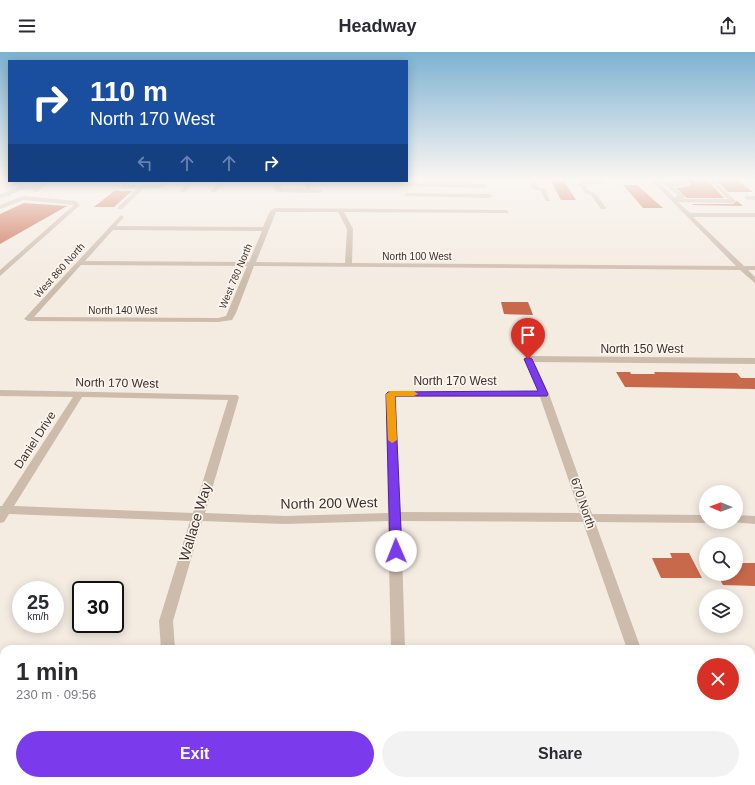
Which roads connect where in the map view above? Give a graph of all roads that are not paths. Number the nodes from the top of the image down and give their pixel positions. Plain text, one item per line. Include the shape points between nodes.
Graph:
1 (66, 214) edge
2 (272, 214) edge
3 (342, 214) edge
4 (688, 215) joint
5 (755, 215) edge
6 (121, 217) dead end
7 (112, 228) junction
8 (266, 229) junction
9 (79, 263) junction
10 (251, 265) junction
11 (348, 265) junction
12 (743, 268) junction
13 (755, 268) edge
14 (0, 274) edge
15 (755, 281) edge
16 (28, 319) joint
17 (218, 320) joint
18 (528, 359) joint
19 (755, 361) edge
20 (0, 393) edge
21 (544, 394) junction
22 (79, 395) junction
23 (234, 397) joint
24 (2, 513) edge
25 (197, 516) junction
26 (395, 516) junction
27 (588, 518) junction
28 (699, 519) edge
29 (743, 520) edge
30 (755, 520) edge
31 (168, 645) edge
32 (398, 645) edge
33 (633, 645) edge

1 - 14 street
2 - 8 street, West 780 North
3 - 11 street via 350,229
4 - 5 street
4 - 12 street
6 - 7 street, West 860 North
7 - 8 street
7 - 9 street, West 860 North
8 - 10 street, West 780 North
9 - 10 street, North 100 West
9 - 16 street, West 860 North
10 - 11 street, North 100 West
10 - 17 street, West 780 North via 232,312 228,318
11 - 12 street, North 100 West
12 - 13 street, North 100 West
12 - 15 street
16 - 17 street, North 140 West
18 - 19 street, North 150 West
18 - 21 street, 670 North
20 - 22 street, North 170 West
21 - 26 street, North 170 West via 391,394
21 - 27 street, 670 North
22 - 23 street, North 170 West
22 - 24 street, Daniel Drive
23 - 25 street, Wallace Way
24 - 25 street, North 200 West
25 - 26 street, North 200 West via 285,520
25 - 31 street, Wallace Way via 166,621
26 - 27 street, North 200 West
26 - 32 street
27 - 28 street, North 200 West
27 - 33 street, 670 North
29 - 30 street

